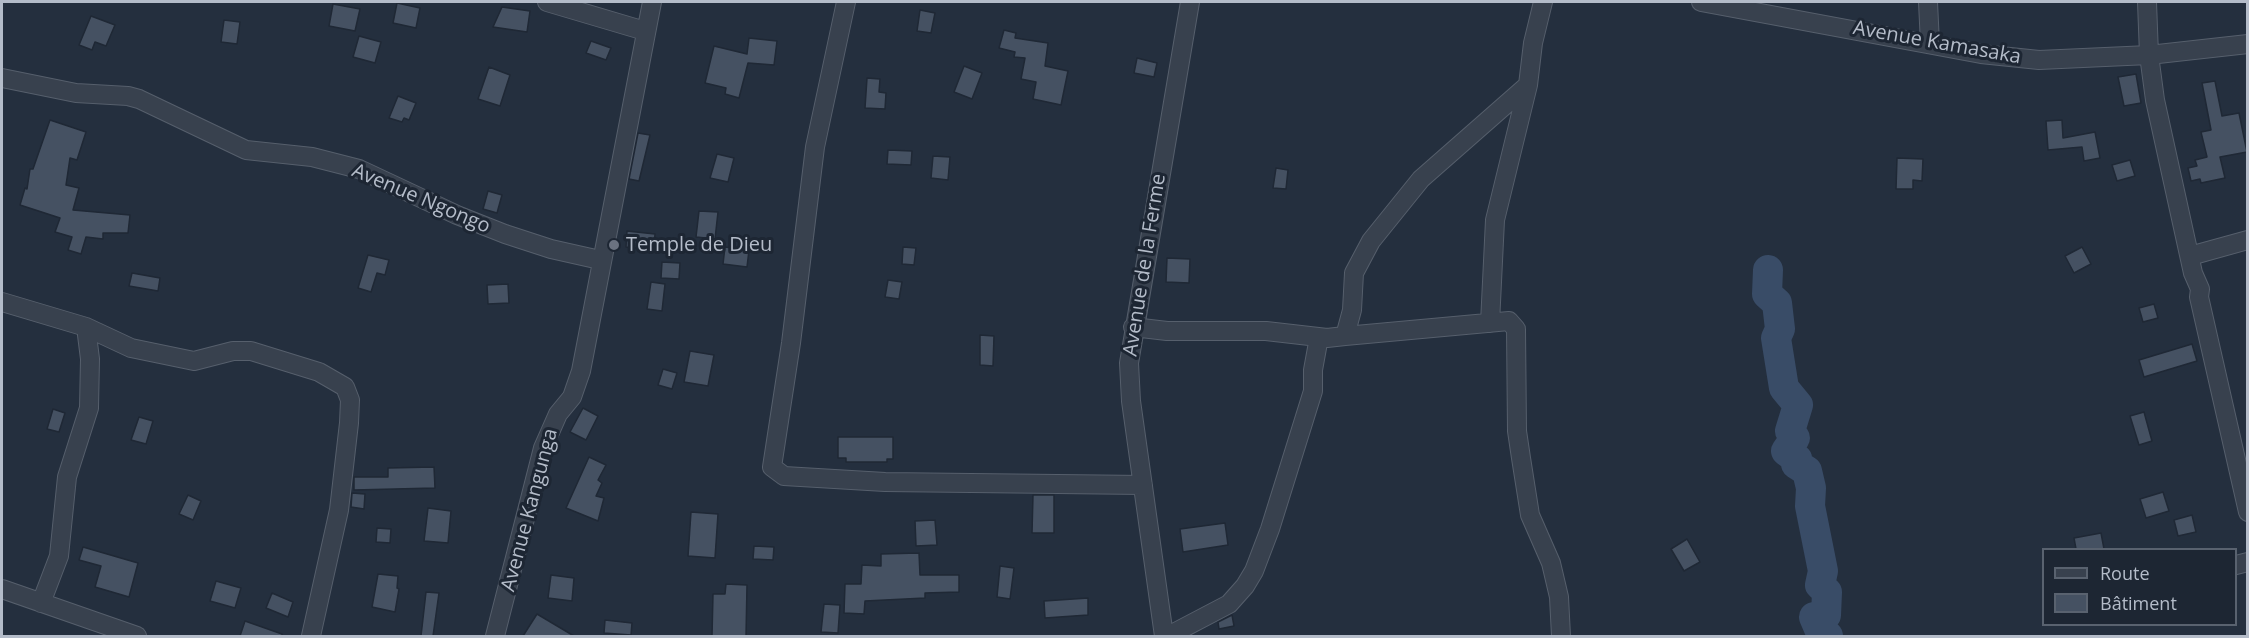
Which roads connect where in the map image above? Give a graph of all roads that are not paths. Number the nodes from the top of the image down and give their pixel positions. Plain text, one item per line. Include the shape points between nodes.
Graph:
1 (546, 2) edge
2 (652, 2) edge
3 (846, 2) edge
4 (1190, 2) edge
5 (1543, 2) edge
6 (1701, 2) edge
7 (1928, 2) edge
8 (2147, 2) edge
9 (645, 31) junction
10 (1930, 44) junction
11 (2247, 44) edge
12 (2149, 55) junction
13 (2, 78) edge
14 (1528, 85) junction
15 (2247, 240) edge
16 (2190, 256) junction
17 (600, 260) junction
18 (2, 302) edge
19 (1490, 323) junction
20 (86, 327) junction
21 (1133, 327) junction
22 (1345, 336) junction
23 (1319, 337) junction
24 (1143, 485) junction
25 (2247, 512) edge
26 (2, 589) edge
27 (41, 603) junction
28 (137, 636) edge
29 (311, 636) edge
30 (495, 636) edge
31 (1166, 636) edge
32 (1561, 636) edge

1 - 9 street
2 - 9 street, Avenue Kangunga
3 - 24 street via 815,147 772,467 784,476 885,482
4 - 21 street, Avenue de la Ferme
5 - 14 street
6 - 10 street, Avenue Kamasaka
7 - 10 street
8 - 12 street
9 - 17 street, Avenue Kangunga
10 - 12 street, Avenue Kamasaka via 2039,60
11 - 12 street, Avenue Kamasaka
12 - 16 street
13 - 17 street, Avenue Ngongo via 76,93 129,96 246,150 312,157 359,169 505,234
14 - 19 street via 1495,220
14 - 22 street via 1421,179 1376,234 1354,273 1352,310
15 - 16 street
16 - 25 street
17 - 30 street, Avenue Kangunga via 577,385 552,425 543,448
18 - 20 street
19 - 22 street
19 - 32 street via 1509,321 1516,329 1517,431 1530,515 1551,563 1559,597
20 - 27 street via 89,408 68,477 59,556
20 - 29 street via 131,348 194,361 233,351 251,351 319,372 345,387 350,400 339,510
21 - 23 street via 1291,332
21 - 24 street, Avenue de la Ferme via 1129,381
22 - 23 street
23 - 31 street via 1313,391 1254,571 1229,604
24 - 31 street, Avenue de la Ferme
26 - 27 street
27 - 28 street

